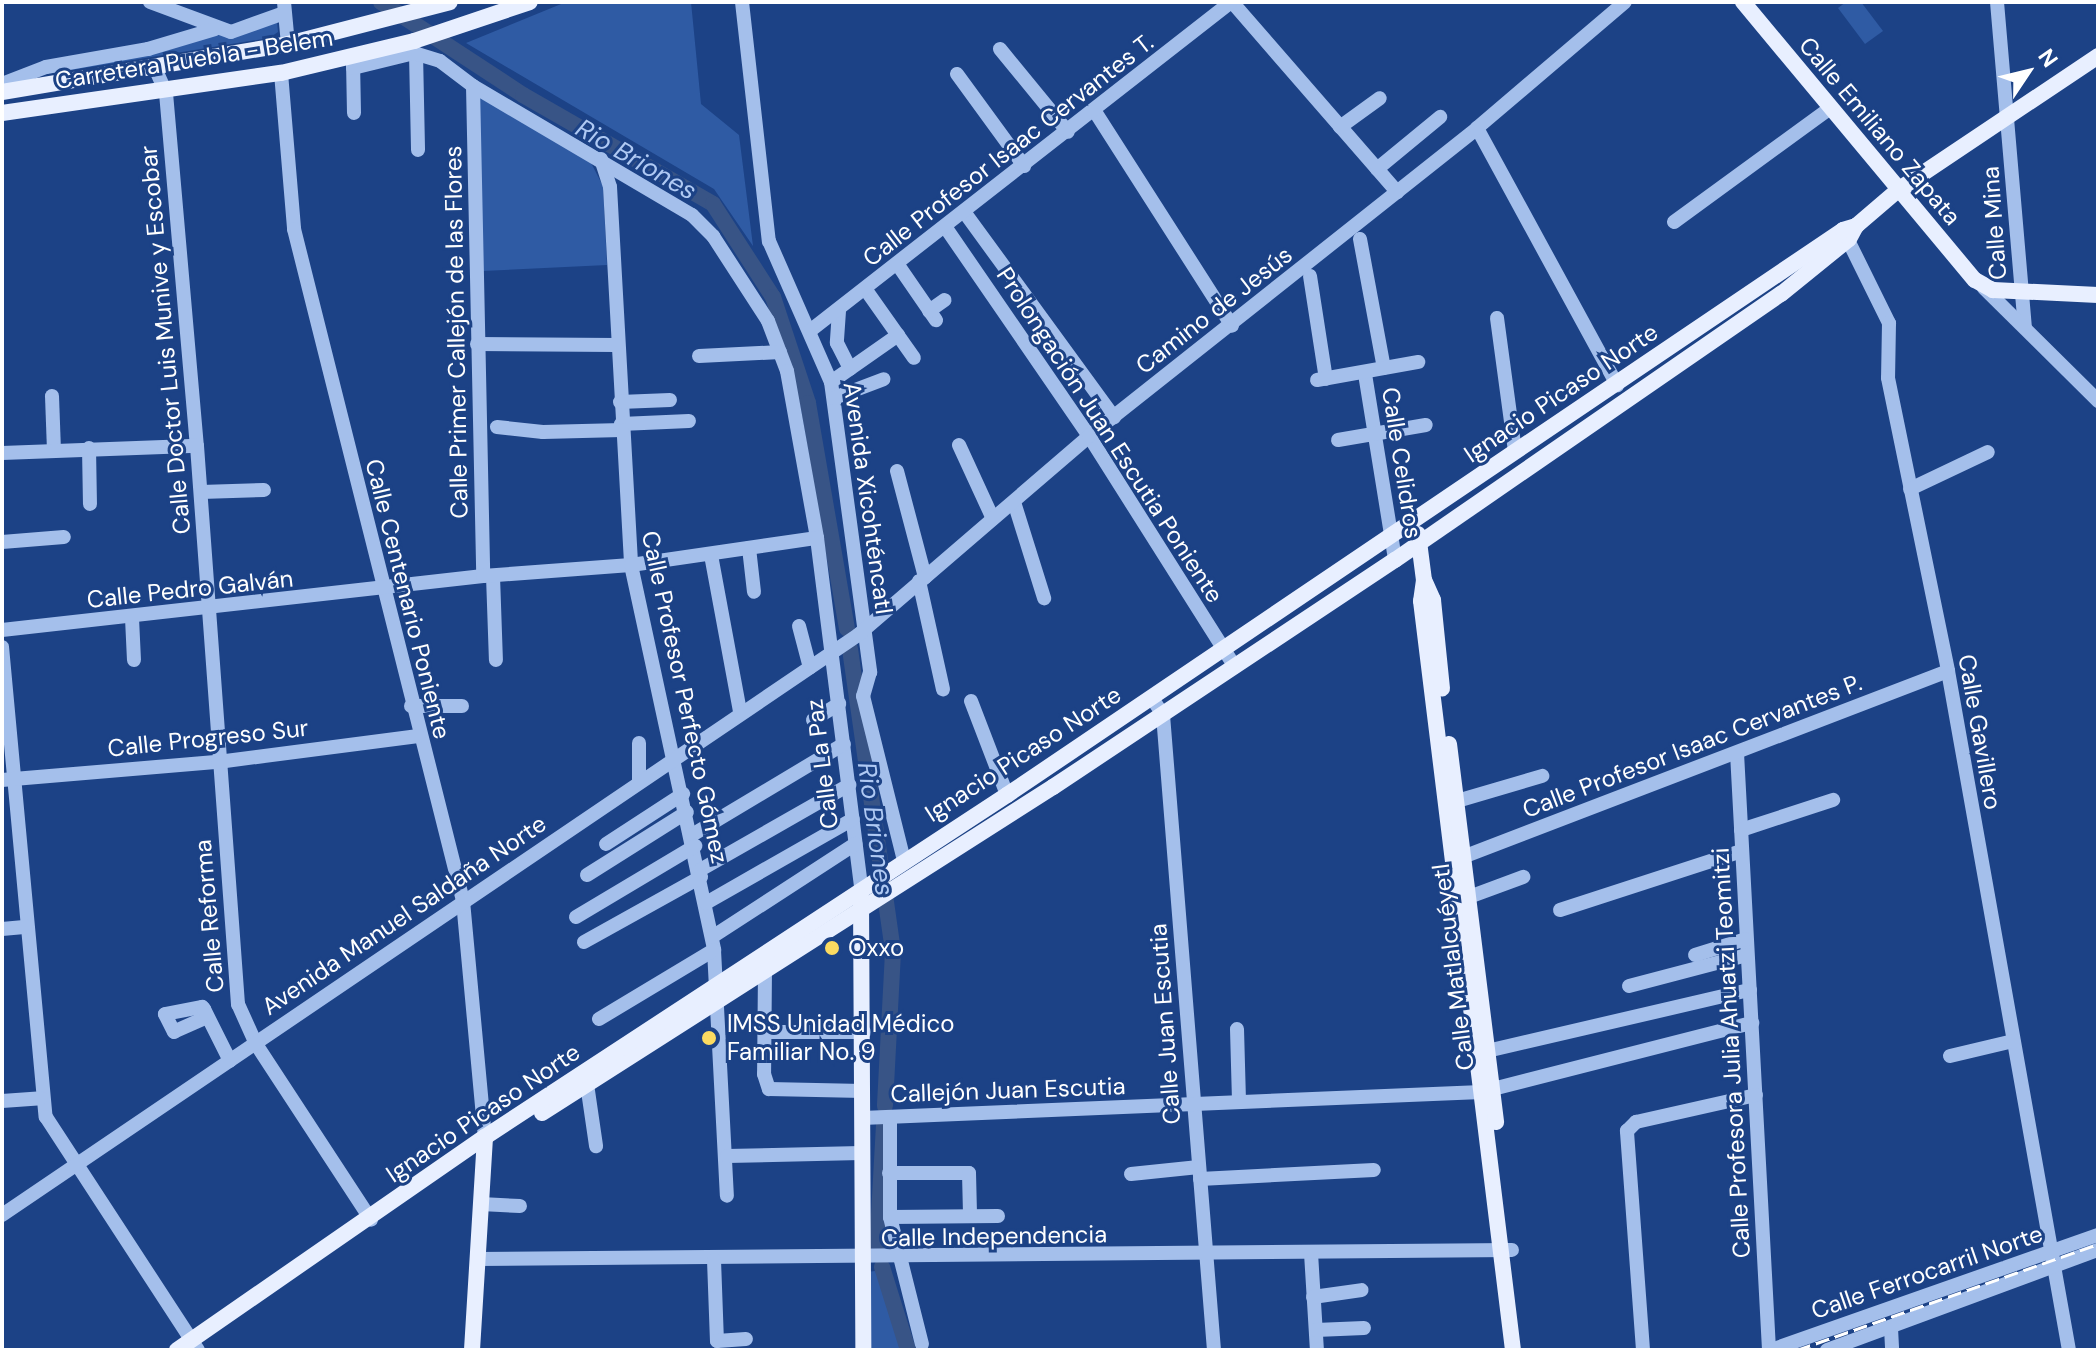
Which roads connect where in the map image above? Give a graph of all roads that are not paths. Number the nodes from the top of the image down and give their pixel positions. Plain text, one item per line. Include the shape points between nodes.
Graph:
1 (150, 2) edge
2 (450, 2) edge
3 (530, 2) edge
4 (742, 2) edge
5 (1232, 2) edge
6 (1625, 2) edge
7 (1743, 2) edge
8 (1997, 2) edge
9 (173, 7) edge
10 (284, 8) edge
11 (215, 29) junction
12 (288, 44) junction
13 (415, 47) junction
14 (1000, 49) dead end
15 (2098, 56) edge
16 (196, 61) junction
17 (353, 62) junction
18 (149, 69) junction
19 (281, 73) junction
20 (957, 74) dead end
21 (2, 84) edge
22 (59, 84) junction
23 (473, 86) junction
24 (199, 88) junction
25 (2, 92) edge
26 (166, 93) junction
27 (145, 95) junction
28 (1380, 98) dead end
29 (2, 100) edge
30 (1829, 109) junction
31 (1094, 110) junction
32 (354, 113) dead end
33 (2, 116) edge
34 (2008, 116) junction
35 (1440, 117) dead end
36 (1340, 127) junction
37 (1477, 128) junction
38 (1068, 132) junction
39 (418, 150) dead end
40 (601, 159) junction
41 (1024, 166) junction
42 (1377, 169) junction
43 (1898, 190) junction
44 (1397, 192) junction
45 (965, 213) junction
46 (1674, 222) dead end
47 (946, 228) junction
48 (1849, 232) junction
49 (1360, 239) dead end
50 (898, 265) junction
51 (1310, 276) dead end
52 (1984, 288) junction
53 (866, 290) junction
54 (2021, 292) junction
55 (2098, 295) edge
56 (945, 300) dead end
57 (839, 311) junction
58 (1497, 318) dead end
59 (1232, 326) junction
60 (2025, 327) junction
61 (811, 330) junction
62 (898, 335) junction
63 (477, 344) junction
64 (616, 345) junction
65 (780, 352) junction
66 (699, 356) dead end
67 (914, 358) dead end
68 (1418, 362) dead end
69 (1384, 368) junction
70 (850, 369) junction
71 (1365, 374) junction
72 (884, 379) dead end
73 (831, 382) junction
74 (1617, 385) junction
75 (52, 396) dead end
76 (834, 398) junction
77 (670, 400) dead end
78 (2098, 401) edge
79 (620, 402) junction
80 (1114, 417) junction
81 (689, 421) dead end
82 (1426, 425) dead end
83 (497, 427) dead end
84 (621, 427) junction
85 (1376, 434) junction
86 (1089, 436) junction
87 (1338, 440) dead end
88 (959, 445) dead end
89 (197, 446) junction
90 (89, 448) junction
91 (54, 450) junction
92 (1515, 452) junction
93 (1988, 452) dead end
94 (2, 453) edge
95 (897, 471) dead end
96 (1910, 489) junction
97 (264, 490) dead end
98 (201, 492) junction
99 (1014, 502) junction
100 (90, 504) dead end
101 (993, 519) junction
102 (1416, 520) junction
103 (64, 537) dead end
104 (1391, 537) junction
105 (817, 538) junction
106 (2, 542) edge
107 (1419, 543) junction
108 (749, 548) junction
109 (711, 555) junction
110 (1395, 560) junction
111 (631, 565) junction
112 (488, 576) junction
113 (922, 579) junction
114 (1424, 580) junction
115 (382, 589) junction
116 (754, 592) dead end
117 (1044, 598) dead end
118 (210, 610) junction
119 (132, 618) junction
120 (799, 626) dead end
121 (2, 630) edge
122 (865, 630) junction
123 (2, 647) edge
124 (1224, 649) junction
125 (832, 654) junction
126 (134, 660) dead end
127 (496, 660) dead end
128 (1235, 667) junction
129 (810, 668) junction
130 (1948, 671) junction
131 (943, 689) dead end
132 (1152, 698) junction
133 (971, 701) dead end
134 (839, 704) junction
135 (411, 706) junction
136 (462, 706) dead end
137 (740, 712) junction
138 (1163, 715) junction
139 (813, 720) dead end
140 (418, 736) junction
141 (639, 743) dead end
142 (844, 744) junction
143 (1737, 753) junction
144 (675, 757) junction
145 (218, 762) junction
146 (1542, 776) dead end
147 (9, 779) edge
148 (639, 781) junction
149 (849, 785) junction
150 (683, 794) junction
151 (1007, 795) junction
152 (1833, 800) dead end
153 (1457, 801) junction
154 (687, 812) junction
155 (853, 819) junction
156 (1741, 830) junction
157 (693, 840) junction
158 (606, 844) dead end
159 (855, 844) junction
160 (1742, 851) junction
161 (1458, 859) junction
162 (900, 863) junction
163 (701, 874) junction
164 (587, 875) dead end
165 (1523, 877) dead end
166 (868, 883) junction
167 (1469, 897) junction
168 (463, 901) junction
169 (706, 903) junction
170 (862, 905) junction
171 (1560, 910) dead end
172 (576, 917) dead end
173 (27, 927) junction
174 (2, 929) edge
175 (1746, 939) junction
176 (584, 942) dead end
177 (713, 943) junction
178 (1695, 955) dead end
179 (1747, 955) junction
180 (765, 968) junction
181 (1629, 986) dead end
182 (1750, 990) junction
183 (719, 991) junction
184 (207, 1017) dead end
185 (599, 1019) dead end
186 (1752, 1023) junction
187 (1237, 1029) dead end
188 (764, 1032) junction
189 (864, 1032) junction
190 (2013, 1041) junction
191 (256, 1044) junction
192 (1487, 1051) junction
193 (1950, 1056) dead end
194 (230, 1061) junction
195 (587, 1084) junction
196 (863, 1091) junction
197 (1486, 1091) junction
198 (1756, 1095) junction
199 (41, 1098) junction
200 (2, 1101) edge
201 (1239, 1102) junction
202 (1194, 1104) junction
203 (890, 1117) junction
204 (862, 1118) junction
205 (485, 1144) junction
206 (596, 1146) dead end
207 (861, 1153) junction
208 (727, 1156) junction
209 (74, 1166) junction
210 (1374, 1170) dead end
211 (889, 1173) junction
212 (1199, 1173) junction
213 (1131, 1174) dead end
214 (727, 1196) dead end
215 (481, 1204) junction
216 (520, 1206) dead end
217 (970, 1214) junction
218 (2, 1215) edge
219 (998, 1216) dead end
220 (890, 1217) junction
221 (371, 1220) junction
222 (2098, 1235) edge
223 (1507, 1250) junction
224 (2098, 1250) edge
225 (1311, 1253) junction
226 (1205, 1255) junction
227 (477, 1259) junction
228 (897, 1259) junction
229 (2053, 1259) junction
230 (714, 1260) junction
231 (859, 1260) junction
232 (1362, 1290) dead end
233 (1313, 1297) junction
234 (1364, 1328) dead end
235 (1891, 1328) junction
236 (1316, 1330) junction
237 (746, 1339) dead end
238 (922, 1344) dead end
239 (188, 1347) edge
240 (472, 1350) edge
241 (863, 1350) edge
242 (1214, 1350) edge
243 (1317, 1350) edge
244 (1513, 1350) edge
245 (1522, 1350) edge
246 (1643, 1350) edge
247 (1770, 1350) edge
248 (1827, 1350) edge
249 (1892, 1350) edge
250 (2069, 1350) edge

1 - 9 street
2 - 12 main road, Carretera Puebla - Belem
3 - 13 main road, Carretera Puebla - Belem
4 - 61 street, Avenida Xicohténcatl via 769,241
5 - 31 street, Calle Profesor Isaac Cervantes T.
5 - 36 street
6 - 37 street, Camino de Jesús
7 - 30 main road, Calle Emiliano Zapata
8 - 34 street, Calle Mina
9 - 11 street
10 - 11 street via 231,32
10 - 12 street
11 - 21 street via 148,49 46,67
12 - 16 main road, Carretera Puebla - Belem
13 - 17 main road, Carretera Puebla - Belem
13 - 23 street, Calle La Paz
13 - 39 street
14 - 38 street
15 - 34 main road, Ignacio Picaso Norte
16 - 18 main road, Carretera Puebla - Belem
16 - 24 main road via 185,75
17 - 19 main road, Carretera Puebla - Belem
17 - 32 street
18 - 22 main road, Carretera Puebla - Belem
18 - 26 street, Calle Doctor Luis Munive y Escobar
18 - 27 main road via 153,82
19 - 24 main road, Carretera Puebla - Belem
19 - 115 street, Calle Centenario Poniente via 294,229
20 - 41 street
22 - 25 main road, Carretera Puebla - Belem
22 - 29 main road
23 - 40 street, Calle La Paz
23 - 63 street, Calle Primer Callejón de las Flores
24 - 26 main road, Carretera Puebla - Belem
26 - 27 main road, Carretera Puebla - Belem
26 - 89 street, Calle Doctor Luis Munive y Escobar
27 - 33 main road, Carretera Puebla - Belem
28 - 36 street
30 - 43 main road, Calle Emiliano Zapata
30 - 46 street
31 - 38 street, Calle Profesor Isaac Cervantes T.
31 - 59 street
34 - 43 main road, Ignacio Picaso Norte
34 - 54 street, Calle Mina
35 - 42 street
36 - 42 street
37 - 44 street, Camino de Jesús
37 - 74 street
38 - 41 street, Calle Profesor Isaac Cervantes T.
40 - 64 street, Calle Profesor Perfecto Gómez via 610,187
40 - 65 street, Calle La Paz via 692,215 713,236 768,321
41 - 45 street, Calle Profesor Isaac Cervantes T.
42 - 44 street
43 - 48 main road, Ignacio Picaso Norte
43 - 52 main road, Calle Emiliano Zapata
44 - 59 street, Camino de Jesús
45 - 47 street, Calle Profesor Isaac Cervantes T.
45 - 80 street
47 - 50 street, Calle Profesor Isaac Cervantes T.
47 - 86 street, Prolongación Juan Escutia Poniente
48 - 74 main road, Ignacio Picaso Norte
48 - 96 street, Calle Gavillero via 1889,323 1888,378
48 - 107 main road, Ignacio Picaso Norte via 1781,294
49 - 69 street
50 - 53 street, Calle Profesor Isaac Cervantes T.
50 - 56 street via 933,315
51 - 71 street via 1321,380
52 - 54 main road
52 - 60 street
53 - 57 street, Calle Profesor Isaac Cervantes T.
53 - 62 street
54 - 55 main road
54 - 60 street, Calle Mina
57 - 61 street, Calle Profesor Isaac Cervantes T.
57 - 70 street via 837,343
58 - 92 street
59 - 80 street, Camino de Jesús
60 - 78 street
61 - 73 street, Avenida Xicohténcatl
62 - 67 street
62 - 70 street
63 - 64 street
63 - 112 street, Calle Primer Callejón de las Flores
64 - 79 street, Calle Profesor Perfecto Gómez
65 - 66 street
65 - 105 street, Calle La Paz
68 - 69 street
69 - 71 street
70 - 73 street
71 - 85 street, Calle Celidros
72 - 76 street
73 - 76 street, Avenida Xicohténcatl
74 - 92 main road, Ignacio Picaso Norte
75 - 91 street
76 - 122 street, Avenida Xicohténcatl
77 - 79 street
79 - 84 street, Calle Profesor Perfecto Gómez
80 - 86 street, Camino de Jesús
81 - 84 street
82 - 85 street
83 - 84 street via 543,432
84 - 111 street, Calle Profesor Perfecto Gómez
85 - 87 street
85 - 104 street, Calle Celidros
86 - 99 street, Camino de Jesús
86 - 124 street, Prolongación Juan Escutia Poniente
88 - 101 street
89 - 90 street
89 - 98 street, Calle Doctor Luis Munive y Escobar
90 - 91 street
90 - 100 street
91 - 94 street
92 - 102 main road, Ignacio Picaso Norte
93 - 96 street
95 - 113 street
96 - 130 street, Calle Gavillero
97 - 98 street
98 - 118 street, Calle Doctor Luis Munive y Escobar
99 - 101 street, Camino de Jesús
99 - 117 street
101 - 113 street, Camino de Jesús
102 - 104 main road, Ignacio Picaso Norte
102 - 107 main road, Calle Matlalcuéyetl
103 - 106 street
104 - 110 street, Calle Celidros
104 - 124 main road, Ignacio Picaso Norte
105 - 108 street, Calle Pedro Galván
105 - 125 street, Calle La Paz
107 - 110 main road, Ignacio Picaso Norte
107 - 114 main road, Calle Matlalcuéyetl
108 - 109 street, Calle Pedro Galván
108 - 116 street
109 - 111 street, Calle Pedro Galván
109 - 137 street
110 - 128 main road, Ignacio Picaso Norte
111 - 112 street, Calle Pedro Galván
111 - 144 street, Calle Profesor Perfecto Gómez
112 - 115 street, Calle Pedro Galván
112 - 127 street, Calle Primer Callejón de las Flores
113 - 122 street, Camino de Jesús
113 - 131 street
114 - 153 main road, Calle Matlalcuéyetl via 1433,600
114 - 161 main road, Calle Matlalcuéyetl via 1421,601
115 - 118 street, Calle Pedro Galván
115 - 135 street, Calle Centenario Poniente
118 - 119 street, Calle Pedro Galván
118 - 145 street, Calle Doctor Luis Munive y Escobar
119 - 121 street, Calle Pedro Galván
119 - 126 street
120 - 129 street
122 - 125 street, Camino de Jesús
122 - 162 street, Avenida Xicohténcatl via 870,672 863,696
123 - 147 street
124 - 128 street, Prolongación Juan Escutia Poniente
124 - 132 main road, Ignacio Picaso Norte
125 - 129 street, Avenida Manuel Saldaña Norte
125 - 134 street, Calle La Paz
128 - 138 main road, Ignacio Picaso Norte
129 - 137 street, Avenida Manuel Saldaña Norte
130 - 143 street, Calle Profesor Isaac Cervantes P.
130 - 190 street, Calle Gavillero
132 - 138 street, Calle Juan Escutia
132 - 151 main road, Ignacio Picaso Norte
133 - 151 street
134 - 139 street
134 - 142 street, Calle La Paz
135 - 136 street
135 - 140 street, Calle Centenario Poniente
137 - 144 street, Avenida Manuel Saldaña Norte
138 - 170 main road, Ignacio Picaso Norte
138 - 202 street, Calle Juan Escutia
140 - 145 street, Calle Progreso Sur
140 - 168 street, Calle Centenario Poniente
141 - 148 street
142 - 149 street, Calle La Paz
142 - 157 street
143 - 156 street, Calle Profesora Julia Ahuatzi Teomitzi
143 - 161 street, Calle Profesor Isaac Cervantes P.
144 - 148 street, Avenida Manuel Saldaña Norte
144 - 150 street, Calle Profesor Perfecto Gómez
145 - 147 street, Calle Progreso Sur
145 - 191 street, Calle Reforma via 238,1004
146 - 153 street
147 - 173 street
148 - 168 street, Avenida Manuel Saldaña Norte
149 - 155 street, Calle La Paz
149 - 163 street
150 - 154 street, Calle Profesor Perfecto Gómez
150 - 158 street
151 - 162 main road, Ignacio Picaso Norte
152 - 156 street
153 - 161 main road, Calle Matlalcuéyetl
154 - 157 street, Calle Profesor Perfecto Gómez
154 - 164 street
155 - 159 street, Calle La Paz
155 - 169 street
156 - 160 street, Calle Profesora Julia Ahuatzi Teomitzi
157 - 163 street, Calle Profesor Perfecto Gómez
157 - 172 street
159 - 166 street, Calle La Paz
159 - 177 street
160 - 171 street
160 - 175 street, Calle Profesora Julia Ahuatzi Teomitzi
161 - 167 main road, Calle Matlalcuéyetl
161 - 197 main road, Calle Matlalcuéyetl
162 - 166 main road, Ignacio Picaso Norte
163 - 169 street, Calle Profesor Perfecto Gómez
163 - 176 street
165 - 167 street
166 - 170 main road, Calle La Paz
166 - 183 main road, Ignacio Picaso Norte
167 - 192 main road, Calle Matlalcuéyetl
168 - 191 street, Avenida Manuel Saldaña Norte
168 - 205 street, Calle Centenario Poniente
169 - 177 street, Calle Profesor Perfecto Gómez
170 - 180 main road, Ignacio Picaso Norte
170 - 189 main road, Calle La Paz
173 - 174 street
173 - 199 street
175 - 178 street
175 - 179 street, Calle Profesora Julia Ahuatzi Teomitzi
177 - 183 street, Calle Profesor Perfecto Gómez
177 - 185 street
179 - 181 street
179 - 182 street, Calle Profesora Julia Ahuatzi Teomitzi
180 - 183 main road, Ignacio Picaso Norte
180 - 188 street
182 - 186 street, Calle Profesora Julia Ahuatzi Teomitzi
182 - 192 street
183 - 195 main road, Ignacio Picaso Norte
183 - 205 main road, Ignacio Picaso Norte
183 - 208 street, Calle Profesor Perfecto Gómez
184 - 194 street
186 - 197 street, Callejón Juan Escutia
186 - 198 street, Calle Profesora Julia Ahuatzi Teomitzi
187 - 201 street
188 - 189 street
188 - 196 street via 769,1089
189 - 196 main road, Calle La Paz
190 - 193 street
190 - 229 street, Calle Gavillero
191 - 194 street, Avenida Manuel Saldaña Norte
191 - 221 street, Calle Reforma
192 - 197 main road, Calle Matlalcuéyetl
194 - 209 street, Avenida Manuel Saldaña Norte
195 - 205 main road, Ignacio Picaso Norte
195 - 206 street
196 - 204 main road, Calle La Paz
197 - 201 street, Callejón Juan Escutia
197 - 223 main road, Calle Matlalcuéyetl
198 - 246 street via 1636,1122 1627,1131
198 - 247 street, Calle Profesora Julia Ahuatzi Teomitzi
199 - 200 street
199 - 209 street
201 - 202 street, Callejón Juan Escutia
202 - 203 street, Callejón Juan Escutia
202 - 212 street, Calle Juan Escutia
203 - 204 street, Callejón Juan Escutia
203 - 211 street
204 - 207 main road, Calle La Paz
205 - 215 main road
205 - 221 main road, Ignacio Picaso Norte
207 - 208 street
207 - 231 main road, Calle La Paz
208 - 214 street, Calle Profesor Perfecto Gómez
209 - 218 street, Avenida Manuel Saldaña Norte
209 - 239 street
210 - 212 street
211 - 217 street via 969,1173
211 - 220 street
212 - 213 street
212 - 226 street, Calle Juan Escutia
215 - 216 street
215 - 227 main road
217 - 219 street
217 - 220 street
220 - 228 street
221 - 239 main road, Ignacio Picaso Norte
222 - 229 street, Calle Ferrocarril Norte
223 - 225 street, Calle Independencia
223 - 244 main road, Calle Matlalcuéyetl
223 - 245 main road, Calle Matlalcuéyetl
224 - 229 street
225 - 226 street, Calle Independencia
225 - 233 street
226 - 228 street, Calle Independencia
226 - 242 street, Calle Juan Escutia
227 - 230 street, Calle Independencia
227 - 240 main road
228 - 231 street, Calle Independencia
228 - 238 street
229 - 235 street
229 - 247 street, Calle Ferrocarril Norte
229 - 250 street, Calle Gavillero
230 - 231 street, Calle Independencia
230 - 237 street via 717,1341
231 - 241 main road, Calle La Paz
232 - 233 street
233 - 236 street
234 - 236 street
235 - 248 street
235 - 249 street
236 - 243 street

